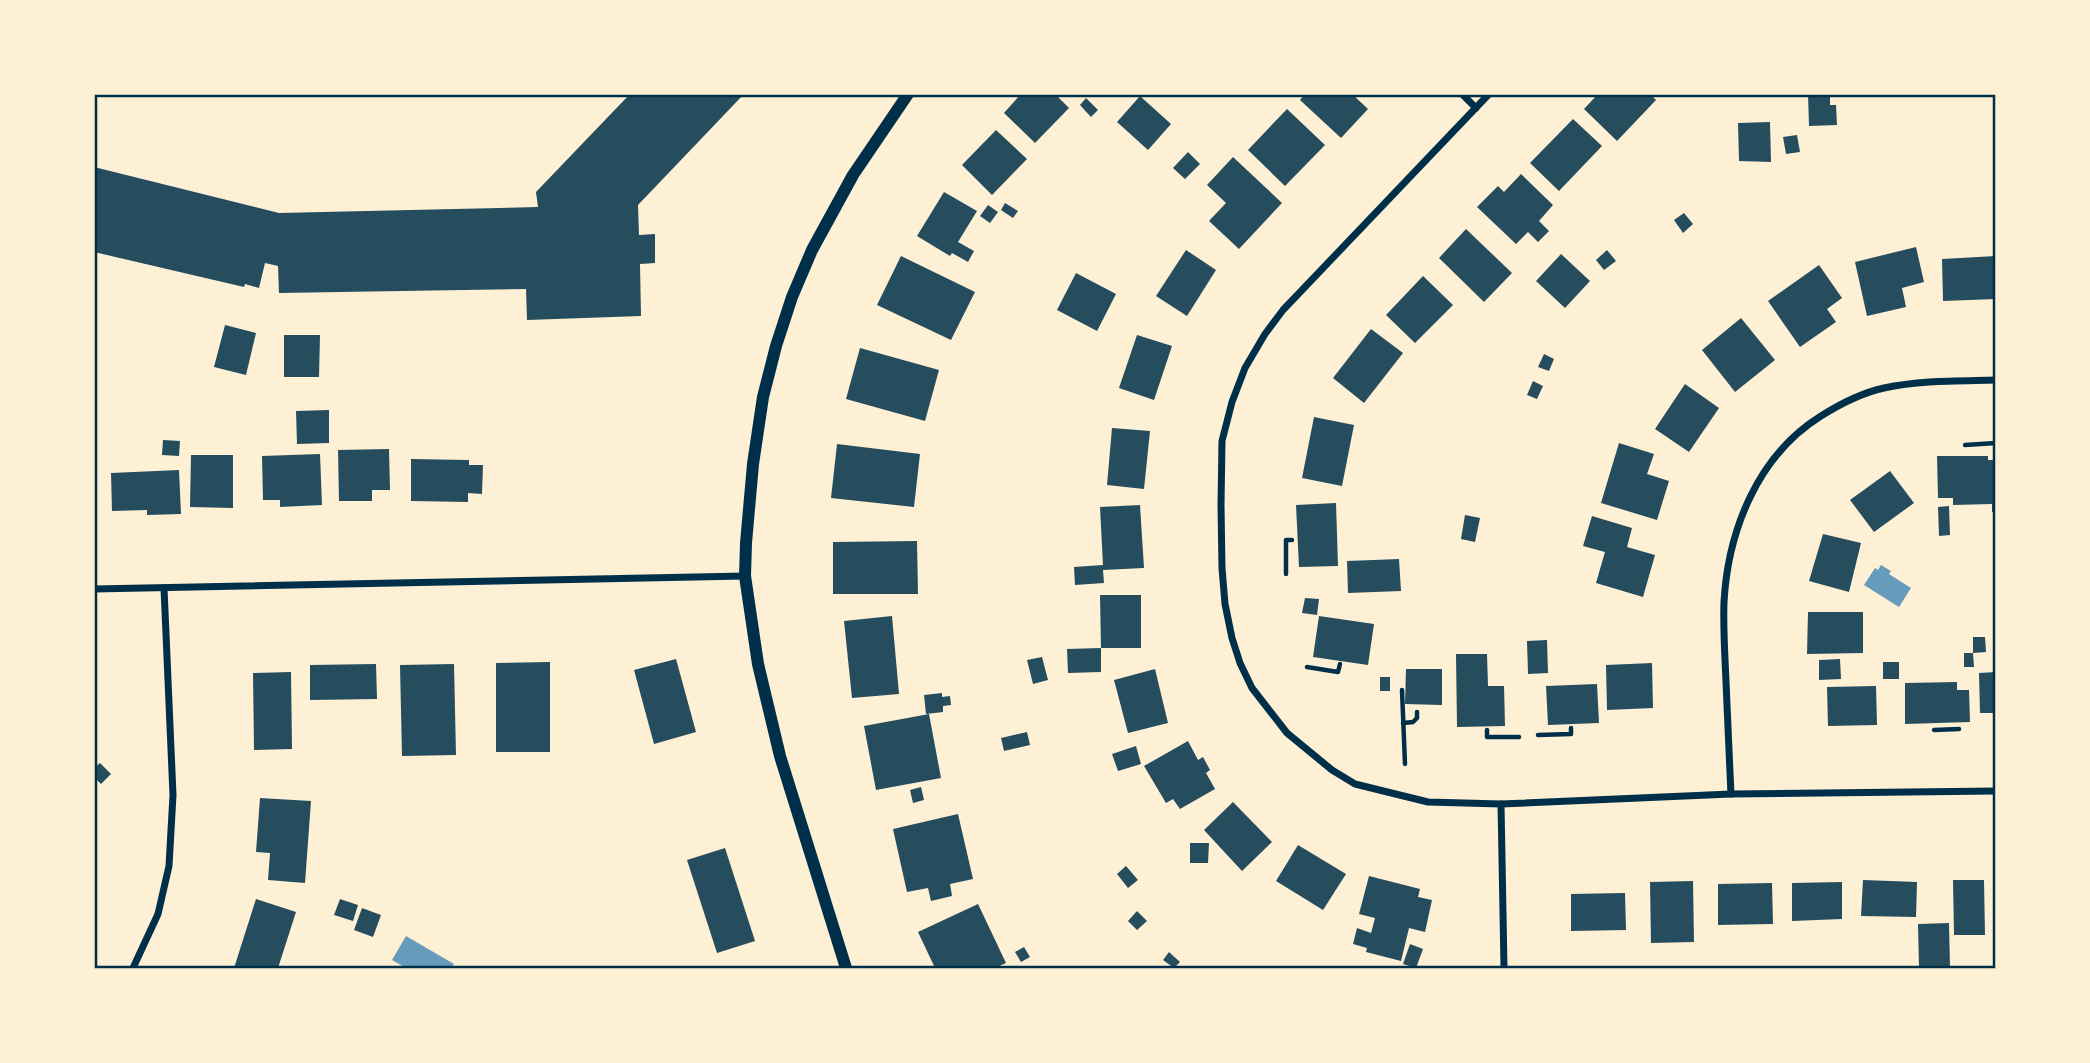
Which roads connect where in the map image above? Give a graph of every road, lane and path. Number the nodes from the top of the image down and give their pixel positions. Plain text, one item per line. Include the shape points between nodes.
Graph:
1 (908, 94) edge
2 (1462, 94) edge
3 (1489, 94) edge
4 (1476, 108) junction
5 (1996, 380) edge
6 (1996, 443) edge
7 (1965, 445) dead end
8 (1292, 540) dead end
9 (1286, 575) dead end
10 (745, 576) junction
11 (164, 588) junction
12 (94, 589) edge
13 (1340, 664) dead end
14 (1307, 667) dead end
15 (1402, 691) dead end
16 (1418, 712) dead end
17 (1403, 723) junction
18 (1571, 728) dead end
19 (1959, 729) dead end
20 (1487, 730) dead end
21 (1934, 730) dead end
22 (1538, 735) dead end
23 (1519, 737) dead end
24 (1405, 764) dead end
25 (1996, 791) edge
26 (1731, 794) junction
27 (1500, 804) junction
28 (133, 968) edge
29 (846, 968) edge
30 (1504, 968) edge

1 - 10 street via 853,175 792,297 763,397
2 - 4 street
3 - 4 street
4 - 27 street via 1283,310 1245,368 1222,441 1222,568 1225,604 1240,663 1265,707 1306,750 1355,784 1428,803
5 - 26 street via 1905,385 1857,397 1807,425 1767,468 1738,526 1724,601
6 - 7 path
8 - 9 path via 1286,540
10 - 11 street
10 - 29 street via 758,664 780,756
11 - 12 street
11 - 28 street via 173,795 169,866 158,914
13 - 14 path via 1338,673
15 - 17 path
16 - 17 path via 1413,722
17 - 24 path
18 - 22 path via 1571,734
19 - 21 path
20 - 23 path via 1486,737
25 - 26 street
26 - 27 street
27 - 30 street

